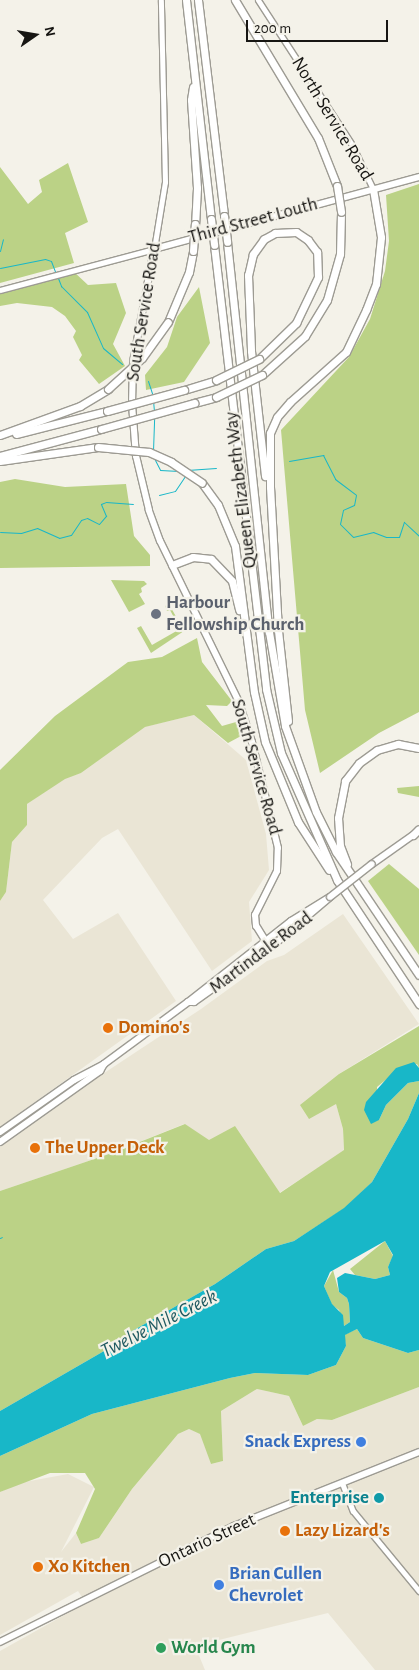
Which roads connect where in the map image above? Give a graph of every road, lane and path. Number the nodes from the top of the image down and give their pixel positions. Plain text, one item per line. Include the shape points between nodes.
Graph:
1 (161, 0) edge
2 (186, 0) edge
3 (198, 0) edge
4 (235, 0) edge
5 (258, 0) edge
6 (195, 79) junction
7 (419, 177) edge
8 (373, 189) junction
9 (154, 249) junction
10 (0, 290) edge
11 (0, 436) edge
12 (0, 456) edge
13 (0, 461) edge
14 (272, 524) junction
15 (172, 565) junction
16 (249, 661) junction
17 (292, 748) junction
18 (419, 748) edge
19 (417, 832) edge
20 (337, 880) junction
21 (356, 882) junction
22 (330, 897) junction
23 (266, 941) junction
24 (270, 948) junction
25 (419, 975) edge
26 (188, 1002) junction
27 (419, 1004) edge
28 (104, 1064) junction
29 (0, 1132) edge
30 (0, 1142) edge
31 (419, 1452) edge
32 (342, 1483) junction
33 (419, 1591) edge
34 (0, 1642) edge

1 - 9 street, South Service Road via 165,182
2 - 6 highway, Queen Elizabeth Way
3 - 17 highway, Queen Elizabeth Way, bridge via 269,632 279,699
4 - 12 highway, bridge via 318,138 336,186 341,212 340,254 327,300 305,336 262,375 216,397
5 - 8 street, North Service Road via 352,145
6 - 11 highway, bridge via 191,100 197,188 193,251 189,272 168,322 142,358 108,389 80,406
6 - 20 highway, Queen Elizabeth Way, bridge via 266,689 281,753
7 - 8 main road, Third Street Louth
8 - 9 main road, Third Street Louth
8 - 14 highway via 381,237 376,284 346,352 277,417 270,433
9 - 10 street, Third Street Louth
9 - 15 main road, South Service Road via 133,362 133,426 149,510
11 - 14 highway, bridge via 184,390 233,375 259,359 296,322 318,278 317,252 296,232 275,233 264,239 253,254 248,275 251,351
13 - 16 highway, bridge via 98,446 149,452 202,482 218,505 231,533
14 - 17 highway via 282,689
15 - 16 highway via 202,556 212,559 227,572 237,599
15 - 23 main road, South Service Road via 238,700 275,830 277,872 255,915 256,926
16 - 20 highway via 260,720 284,794 314,850
17 - 21 highway, Queen Elizabeth Way via 316,812
18 - 21 highway via 398,744 377,750 359,763 345,781 339,798 338,832 340,846
19 - 22 main road, Martindale Road, bridge
20 - 27 highway, Queen Elizabeth Way
21 - 25 highway, Queen Elizabeth Way
22 - 23 main road, Martindale Road via 318,901
22 - 24 main road, Martindale Road
23 - 24 main road, South Service Road
23 - 26 main road, Martindale Road
24 - 26 main road, Martindale Road via 194,1002
26 - 28 main road, Martindale Road
28 - 29 main road, Martindale Road via 74,1080
28 - 30 main road, Martindale Road via 100,1071
31 - 32 main road, Ontario Street
32 - 33 street via 353,1511
32 - 34 main road, Ontario Street via 234,1526

